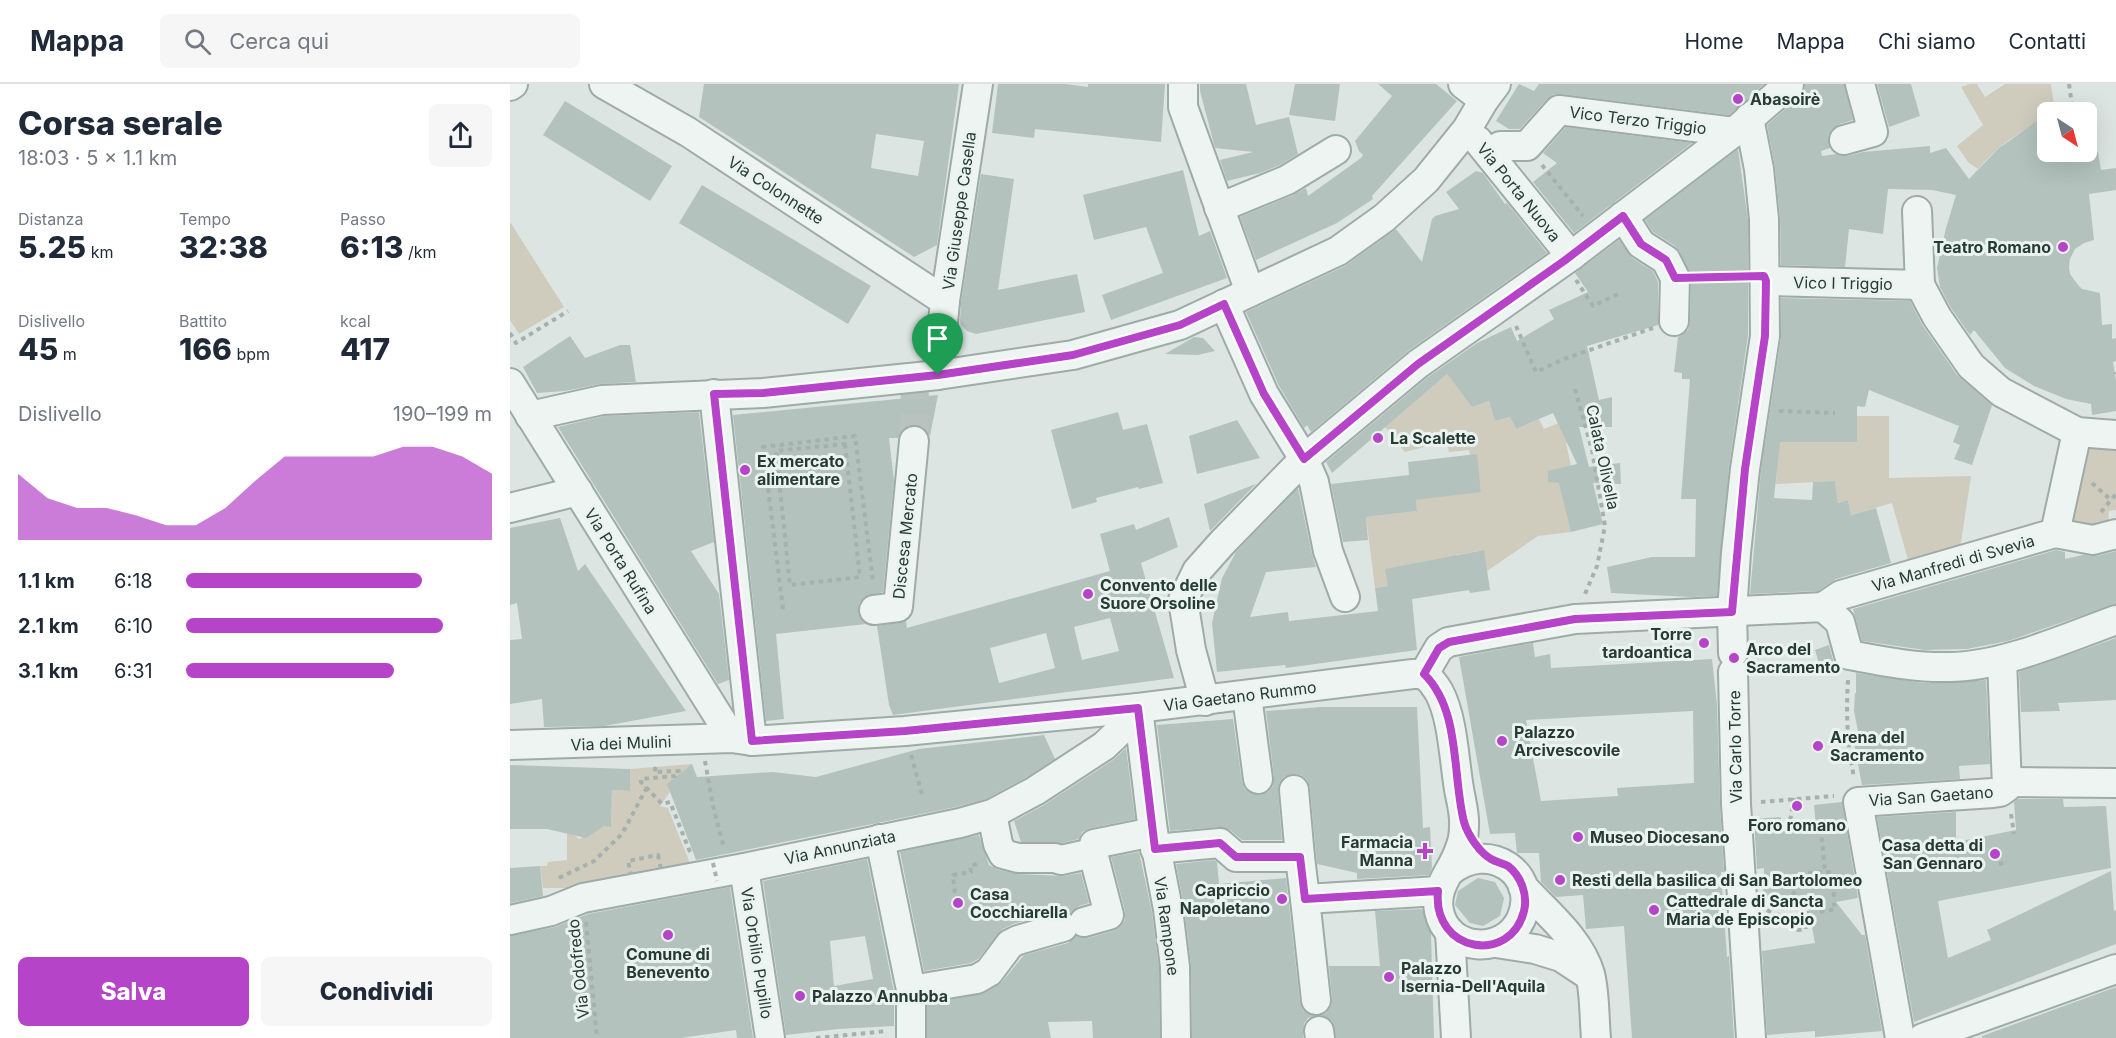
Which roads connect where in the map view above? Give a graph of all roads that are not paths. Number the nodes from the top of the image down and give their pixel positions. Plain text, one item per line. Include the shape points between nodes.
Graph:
1 (604, 84) edge
2 (978, 84) edge
3 (1183, 84) edge
4 (1789, 84) edge
5 (1860, 84) edge
6 (1481, 89) edge
7 (1742, 125) junction
8 (1467, 129) junction
9 (1844, 140) dead end
10 (1336, 150) dead end
11 (1489, 154) junction
12 (1219, 208) junction
13 (1917, 211) dead end
14 (1623, 216) junction
15 (1568, 259) junction
16 (1765, 279) junction
17 (1920, 285) junction
18 (1250, 292) junction
19 (945, 301) junction
20 (1224, 304) junction
21 (1674, 321) road end
22 (938, 375) junction
23 (510, 383) edge
24 (714, 394) junction
25 (530, 416) junction
26 (2077, 432) junction
27 (2116, 435) edge
28 (914, 441) tunnel mouth
29 (1304, 459) junction
30 (578, 491) junction
31 (510, 508) edge
32 (2055, 533) junction
33 (2116, 534) edge
34 (1345, 597) dead end
35 (1823, 606) junction
36 (876, 610) road end
37 (1732, 612) junction
38 (2116, 620) edge
39 (2002, 660) junction
40 (1424, 674) junction
41 (1247, 696) junction
42 (1205, 701) junction
43 (1138, 708) junction
44 (742, 740) junction
45 (510, 745) edge
46 (1258, 779) dead end
47 (2008, 782) junction
48 (2116, 783) edge
49 (1294, 790) dead end
50 (992, 814) junction
51 (1464, 824) junction
52 (880, 838) junction
53 (1154, 840) junction
54 (1093, 853) junction
55 (1300, 857) junction
56 (1491, 859) junction
57 (744, 868) junction
58 (1444, 881) junction
59 (1523, 886) junction
60 (1305, 899) junction
61 (510, 920) edge
62 (1449, 932) junction
63 (1496, 943) junction
64 (2116, 969) edge
65 (1590, 976) junction
66 (911, 990) junction
67 (1316, 1000) dead end
68 (910, 1033) edge
69 (770, 1038) edge
70 (1176, 1038) edge
71 (1455, 1038) edge
72 (1596, 1038) edge
73 (1751, 1038) edge
74 (1900, 1038) edge
75 (1923, 1038) edge

1 - 19 street, Via Colonnette via 688,132
2 - 19 street, Via Giuseppe Casella
3 - 12 street via 1183,107
4 - 7 street
5 - 9 street via 1873,132
6 - 8 street
7 - 11 street, Vico Terzo Triggio via 1559,110 1527,146 1500,146
7 - 14 street
7 - 16 street, Via Carlo Torre via 1760,169
8 - 11 street, Via Porta Nuova
8 - 18 street via 1426,180 1384,218 1338,251
10 - 12 street via 1287,180
11 - 15 street, Via Porta Nuova
12 - 18 street
13 - 17 street
14 - 15 street
14 - 21 street via 1641,244 1666,260 1675,278
15 - 29 street via 1418,364
16 - 17 street, Vico I Triggio
16 - 37 street, Via Carlo Torre via 1765,336 1736,553
17 - 26 street via 1971,366 1987,381
18 - 20 street
19 - 22 street, Via Giuseppe Casella
20 - 22 street via 1180,325 1073,355
20 - 29 street via 1264,394
22 - 24 street via 763,393
23 - 25 street, Via Porta Rufina
24 - 25 street via 602,400
24 - 44 street
25 - 30 street, Via Porta Rufina
26 - 27 street
26 - 32 street, Via Manfredi di Svevia
28 - 36 street, Discesa Mercato via 898,607
29 - 34 street via 1314,482 1328,551
29 - 42 street via 1197,572 1183,600
30 - 31 street
30 - 44 street, Via Porta Rufina
32 - 33 street via 2093,540
32 - 35 street, Via Manfredi di Svevia via 1841,595
35 - 37 street
35 - 39 street via 1840,622 1849,655 1950,668
37 - 40 street via 1575,619 1449,642 1439,648
37 - 73 street, Via Carlo Torre via 1736,804
38 - 39 street
39 - 47 street, Via San Gaetano
40 - 41 street, Via Gaetano Rummo
40 - 51 street via 1440,693 1448,718
41 - 42 street, Via Gaetano Rummo
41 - 46 street
42 - 43 street, Via Gaetano Rummo
43 - 44 street, Via Gaetano Rummo via 905,731
43 - 50 street, Via Annunziata via 1104,746
43 - 53 street, Via Rampone
44 - 45 street, Via dei Mulini
47 - 48 street
47 - 74 street, Via San Gaetano via 2004,790 1993,794 1857,798
49 - 55 street
50 - 52 street, Via Annunziata via 960,824
50 - 54 street via 1003,854 1061,860
51 - 56 street via 1475,844
51 - 58 street via 1461,848
52 - 57 street, Via Annunziata
52 - 66 street
53 - 54 street via 1094,844
53 - 55 street via 1220,843 1236,857
53 - 70 street, Via Rampone via 1175,967
54 - 66 street via 1109,915 1018,940 1010,944 989,972 977,979
55 - 60 street
56 - 58 street via 1469,859
56 - 59 street via 1510,868
57 - 61 street, Via Annunziata via 572,892 551,911
57 - 69 street, Via Orbilio Pupillo
58 - 60 street
58 - 62 street via 1439,914
59 - 63 street via 1521,919 1515,930
59 - 65 street via 1584,957
60 - 67 street
62 - 63 street via 1467,943
62 - 71 street
63 - 65 street via 1561,957
64 - 75 street
65 - 72 street
66 - 68 street

